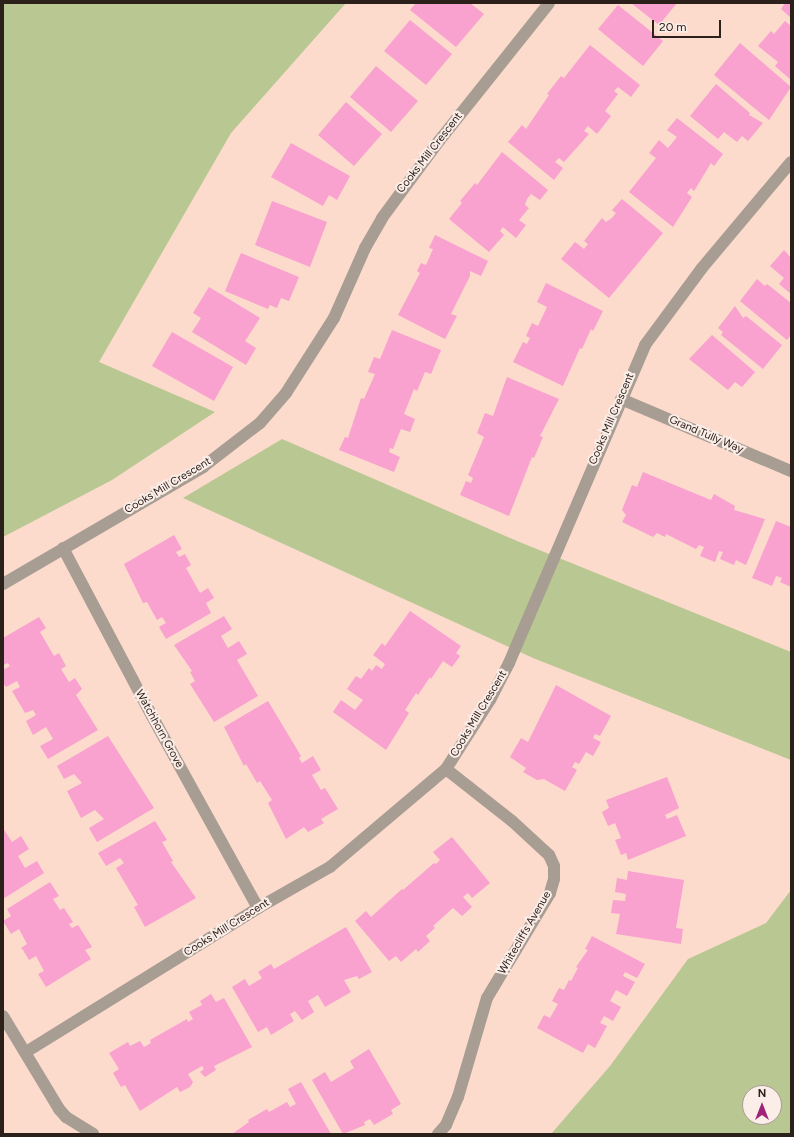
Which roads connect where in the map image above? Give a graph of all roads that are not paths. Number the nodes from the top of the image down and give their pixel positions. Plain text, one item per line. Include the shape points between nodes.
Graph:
1 (549, 3) edge
2 (791, 162) edge
3 (621, 399) junction
4 (791, 470) edge
5 (64, 548) junction
6 (3, 584) edge
7 (446, 768) junction
8 (258, 908) junction
9 (3, 1016) edge
10 (26, 1052) junction
11 (93, 1134) edge
12 (438, 1134) edge

1 - 5 street, Cooks Mill Crescent via 438,141 382,218 365,248 334,318 286,393 260,423 203,467
2 - 3 street, Cooks Mill Crescent via 702,268 646,345
3 - 4 street, Grand Tully Way
3 - 7 street, Cooks Mill Crescent via 509,662 490,700
5 - 6 street, Cooks Mill Crescent
5 - 8 street, Watchhorn Grove via 152,716
7 - 8 street, Cooks Mill Crescent via 330,867
7 - 12 street, Whitecliffs Avenue via 512,821 549,855 554,866 554,879 550,893 487,998 458,1097 446,1125
8 - 10 street, Cooks Mill Crescent
9 - 10 street
10 - 11 street via 59,1109 66,1117

